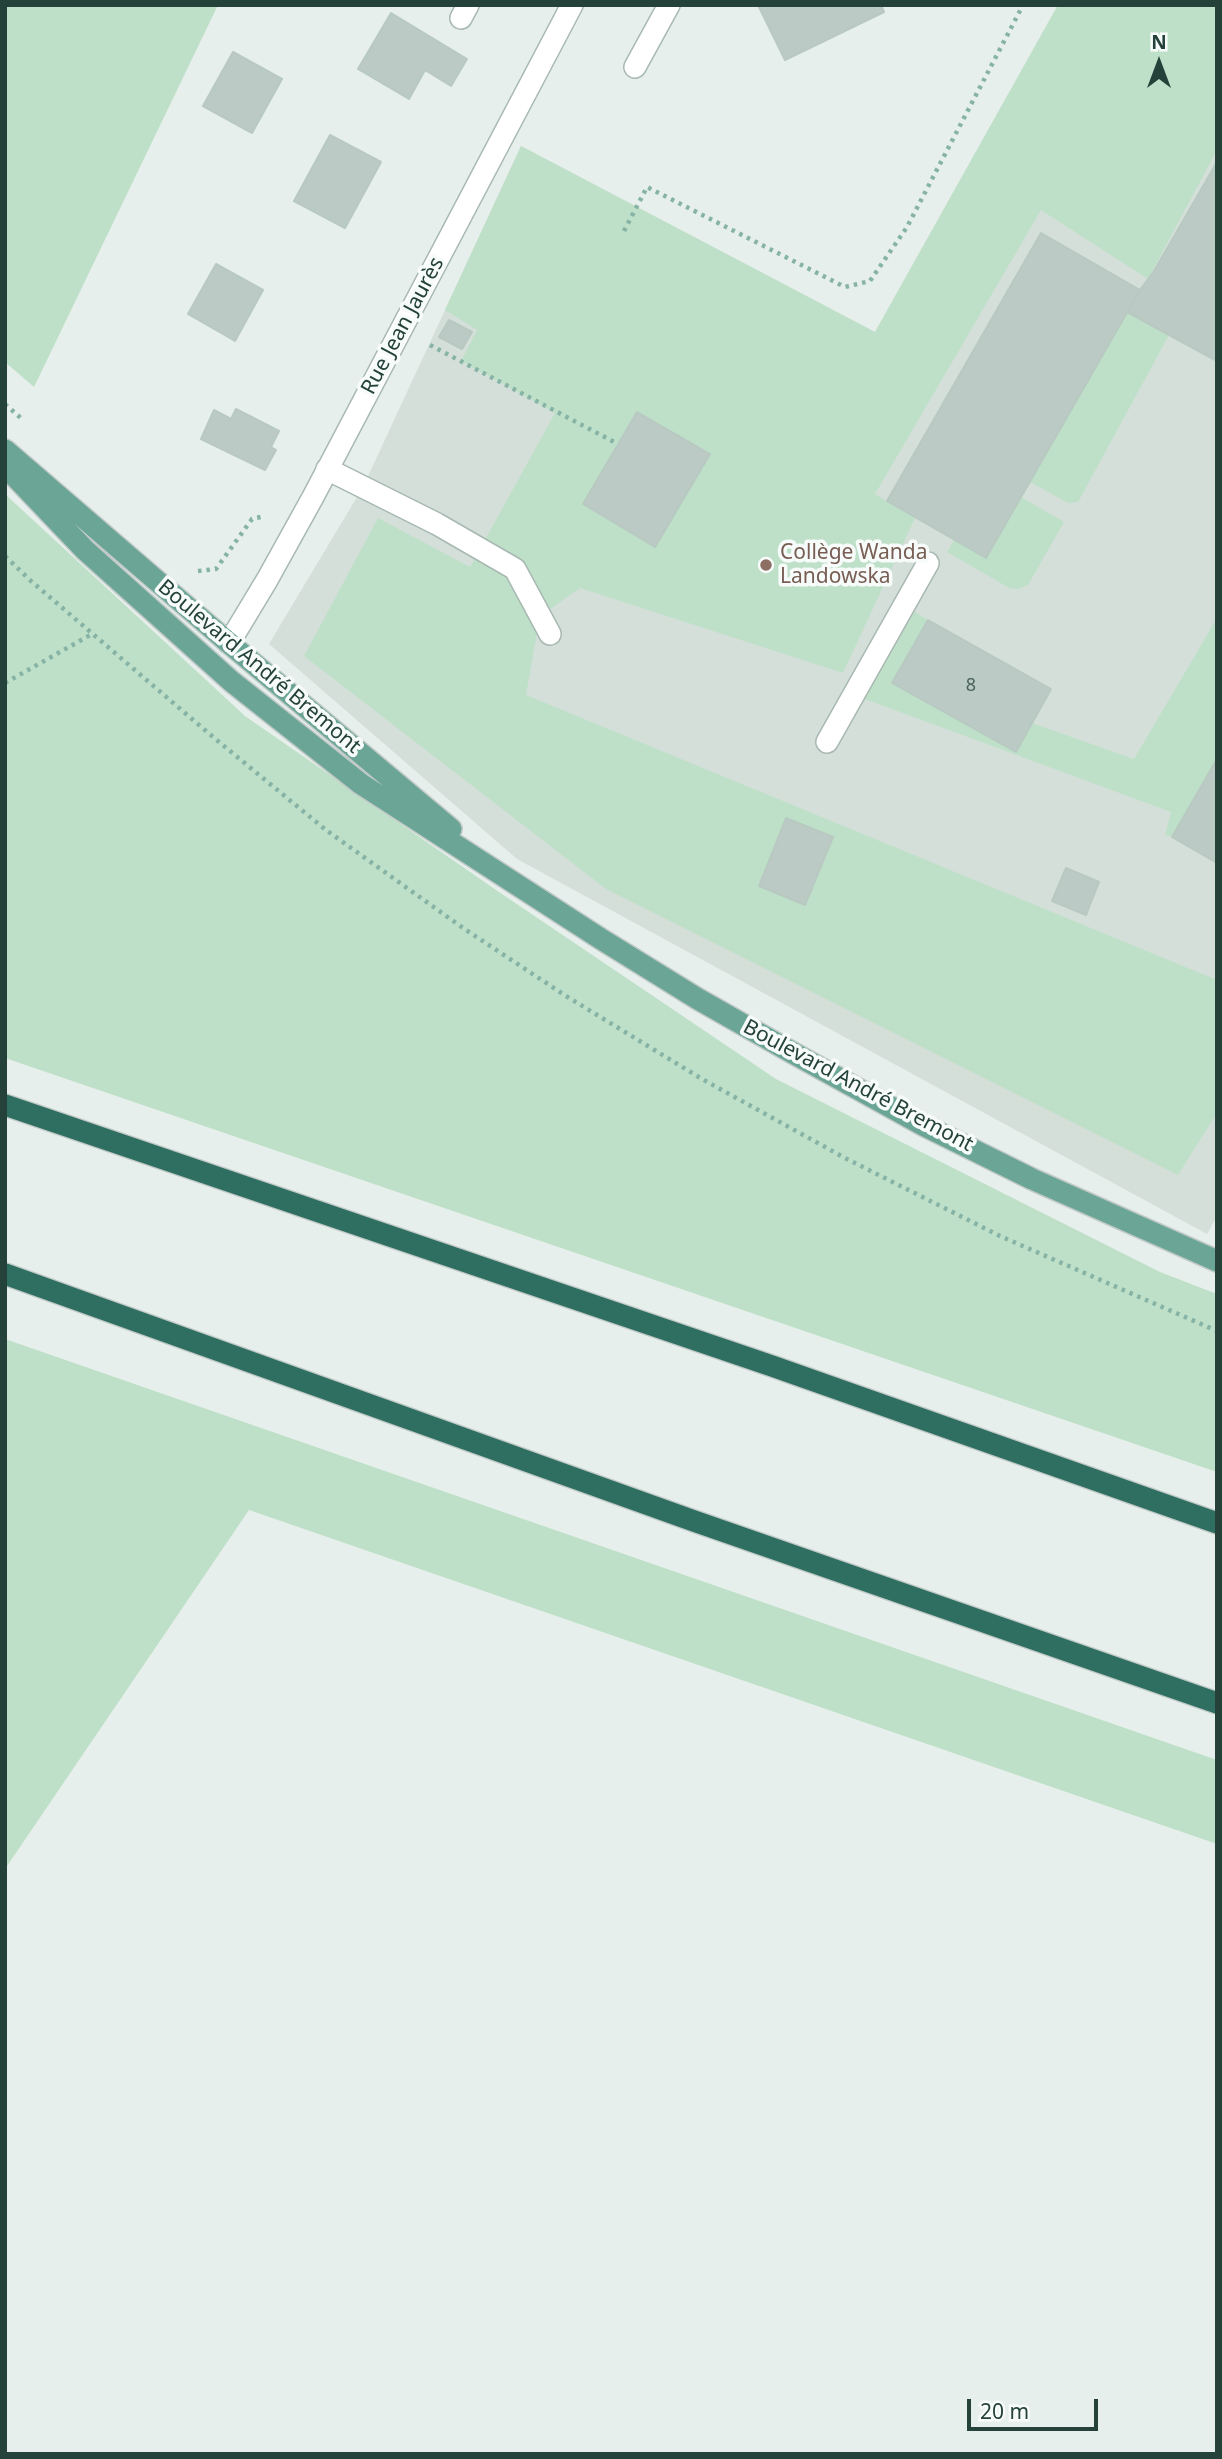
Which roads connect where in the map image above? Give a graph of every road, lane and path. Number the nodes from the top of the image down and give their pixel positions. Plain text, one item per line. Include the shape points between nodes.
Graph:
1 (572, 5) edge
2 (669, 5) edge
3 (1023, 5) edge
4 (635, 67) dead end
5 (624, 231) dead end
6 (401, 330) junction
7 (618, 444) dead end
8 (5, 450) edge
9 (5, 466) edge
10 (327, 469) junction
11 (307, 507) junction
12 (5, 556) edge
13 (928, 563) dead end
14 (188, 568) dead end
15 (92, 634) junction
16 (550, 634) dead end
17 (229, 643) junction
18 (5, 683) edge
19 (827, 743) dead end
20 (514, 882) junction
21 (5, 1105) edge
22 (1217, 1261) edge
23 (5, 1274) edge
24 (1217, 1331) edge
25 (1217, 1522) edge
26 (1217, 1703) edge

1 - 6 street, Rue Jean Jaurès
2 - 4 street
3 - 5 path via 907,227 870,281 845,287 647,187
6 - 7 path
6 - 10 street, Rue Jean Jaurès
8 - 17 main road, Boulevard André Bremont
9 - 20 main road, Boulevard André Bremont via 85,550 231,681 360,784
10 - 11 street, Rue Jean Jaurès
10 - 16 street via 515,569
11 - 14 path via 252,519 216,569
11 - 17 street, Rue Jean Jaurès
12 - 15 path
13 - 19 street
15 - 18 path
15 - 24 path via 326,830 589,1010 856,1164 1000,1236
17 - 20 main road, Boulevard André Bremont
20 - 22 main road, Boulevard André Bremont via 698,999 923,1125
21 - 25 highway
23 - 26 highway

